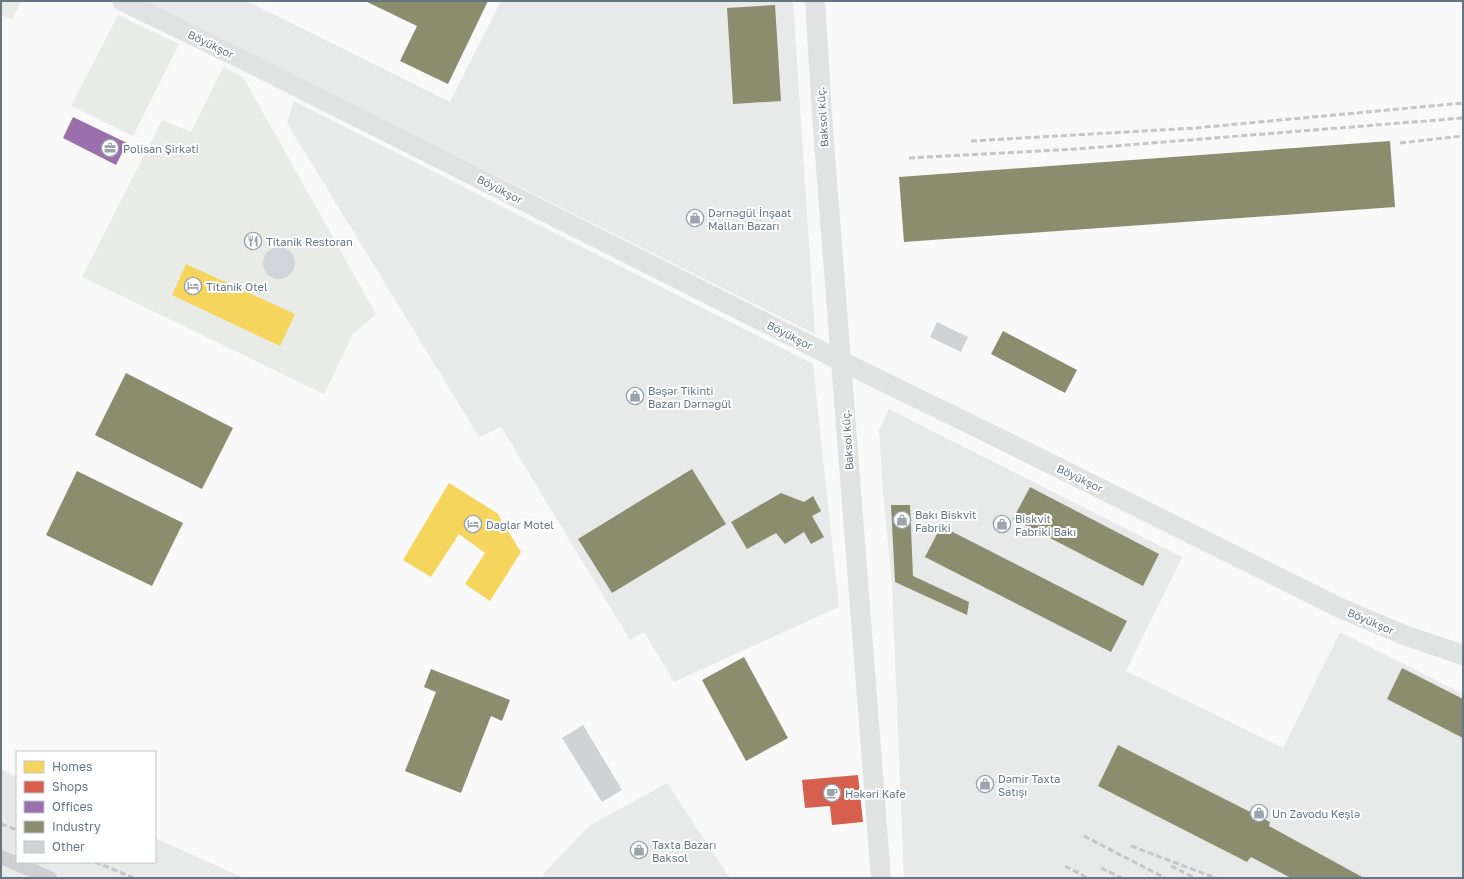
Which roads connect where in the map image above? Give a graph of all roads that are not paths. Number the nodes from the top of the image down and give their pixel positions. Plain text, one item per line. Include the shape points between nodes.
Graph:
1 (122, 1) edge
2 (815, 1) edge
3 (841, 361) junction
4 (1463, 655) edge
5 (1, 857) edge
6 (50, 878) edge
7 (881, 878) edge

1 - 3 street, Böyükşor
2 - 3 street, Baksol küç.
3 - 4 street, Böyükşor via 1340,608 1404,635
3 - 7 street, Baksol küç.
5 - 6 street

